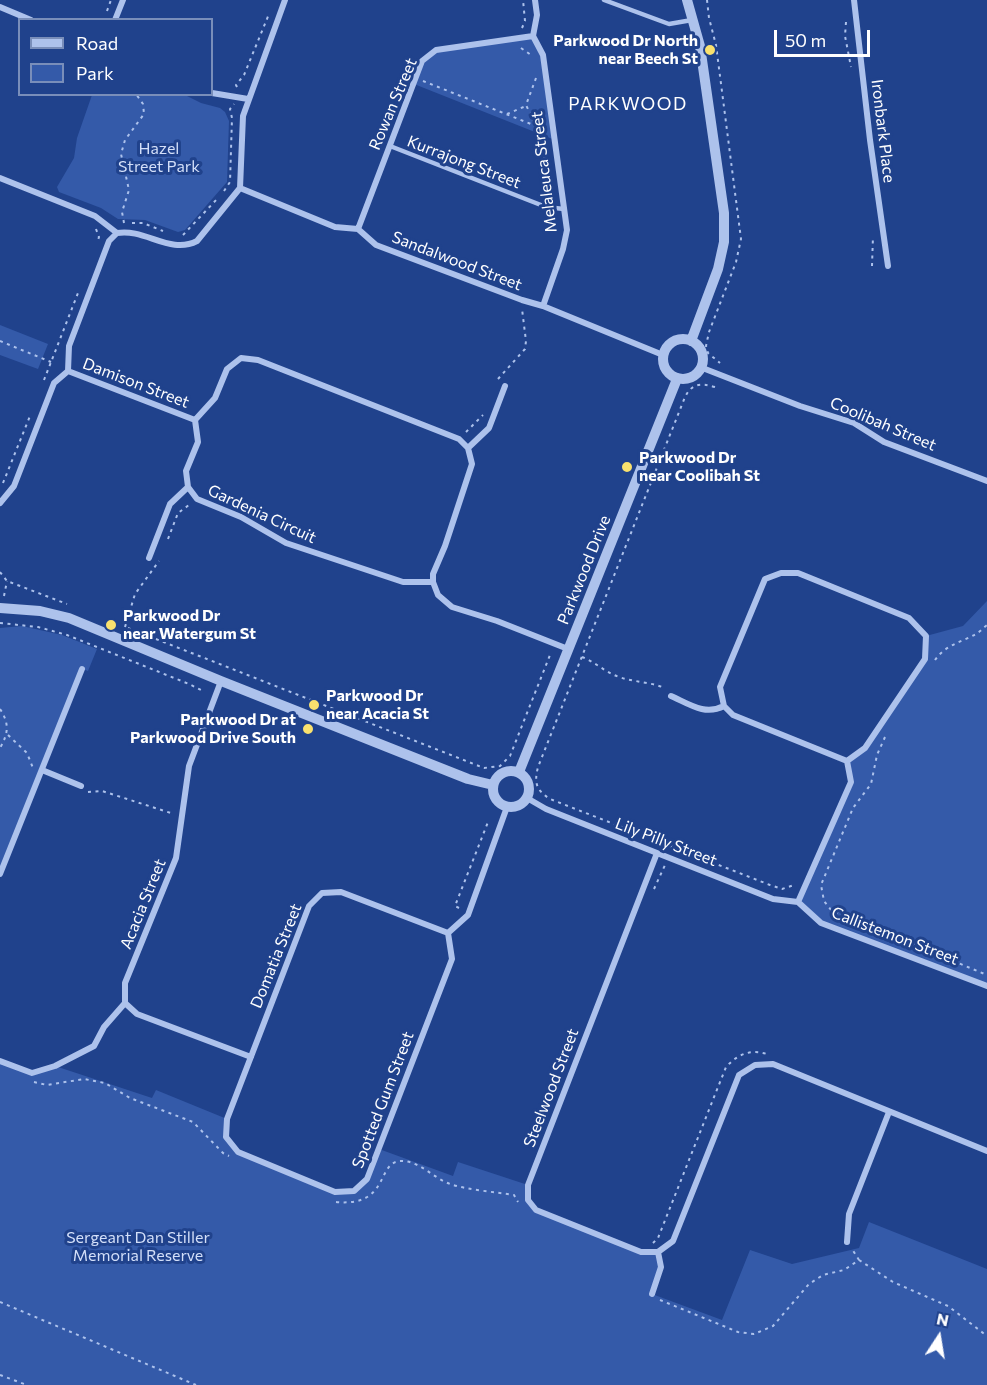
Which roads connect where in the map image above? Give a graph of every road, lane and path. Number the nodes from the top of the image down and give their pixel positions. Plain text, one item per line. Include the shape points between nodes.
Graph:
1 (123, 0) edge
2 (285, 0) edge
3 (523, 0) edge
4 (535, 0) edge
5 (604, 0) edge
6 (687, 0) edge
7 (854, 0) edge
8 (0, 7) edge
9 (271, 8) dead end
10 (26, 18) edge
11 (116, 18) edge
12 (693, 20) junction
13 (532, 36) junction
14 (519, 38) junction
15 (534, 60) dead end
16 (535, 69) dead end
17 (416, 78) junction
18 (238, 88) dead end
19 (213, 93) edge
20 (137, 96) edge
21 (235, 98) dead end
22 (248, 99) junction
23 (526, 105) junction
24 (507, 114) junction
25 (552, 123) junction
26 (537, 126) junction
27 (390, 146) junction
28 (0, 178) edge
29 (240, 188) junction
30 (551, 201) dead end
31 (564, 209) junction
32 (99, 221) dead end
33 (117, 222) dead end
34 (124, 222) junction
35 (358, 229) junction
36 (117, 233) junction
37 (171, 234) dead end
38 (182, 236) dead end
39 (97, 244) dead end
40 (888, 266) dead end
41 (80, 287) dead end
42 (522, 300) junction
43 (543, 306) junction
44 (0, 341) edge
45 (691, 341) junction
46 (663, 355) junction
47 (51, 362) junction
48 (700, 367) junction
49 (68, 371) junction
50 (677, 379) junction
51 (43, 383) dead end
52 (495, 385) dead end
53 (506, 386) dead end
54 (715, 387) dead end
55 (484, 414) dead end
56 (30, 416) dead end
57 (195, 420) junction
58 (459, 439) junction
59 (468, 448) junction
60 (987, 481) edge
61 (0, 487) edge
62 (188, 487) junction
63 (0, 503) edge
64 (149, 558) dead end
65 (0, 572) edge
66 (8, 581) junction
67 (433, 582) junction
68 (4, 596) dead end
69 (72, 606) dead end
70 (0, 608) edge
71 (0, 623) edge
72 (987, 625) edge
73 (125, 627) dead end
74 (568, 650) junction
75 (550, 655) dead end
76 (582, 656) junction
77 (932, 664) dead end
78 (82, 669) dead end
79 (221, 681) junction
80 (203, 691) dead end
81 (672, 693) joint
82 (724, 706) junction
83 (0, 709) edge
84 (8, 735) junction
85 (885, 736) dead end
86 (0, 748) edge
87 (847, 761) junction
88 (42, 770) junction
89 (519, 772) junction
90 (38, 780) junction
91 (494, 785) junction
92 (80, 789) joint
93 (527, 798) junction
94 (507, 807) junction
95 (182, 817) junction
96 (488, 822) dead end
97 (657, 853) junction
98 (0, 874) edge
99 (794, 885) dead end
100 (798, 902) junction
101 (459, 908) dead end
102 (448, 933) junction
103 (987, 975) edge
104 (987, 986) edge
105 (125, 1004) junction
106 (767, 1054) dead end
107 (251, 1057) junction
108 (0, 1061) edge
109 (32, 1082) dead end
110 (889, 1112) junction
111 (987, 1151) edge
112 (232, 1158) dead end
113 (327, 1198) dead end
114 (518, 1203) dead end
115 (847, 1242) joint
116 (646, 1246) dead end
117 (658, 1252) junction
118 (859, 1260) junction
119 (652, 1294) joint
120 (0, 1302) edge
121 (987, 1336) edge
122 (0, 1375) edge
123 (27, 1385) edge
124 (196, 1385) edge

1 - 11 street
2 - 22 street
3 - 14 path via 525,21
4 - 13 street via 537,15
5 - 12 lane via 669,24
6 - 12 street
7 - 40 street, Ironbark Place
8 - 10 street
9 - 18 path
12 - 45 street via 724,213 724,242
13 - 14 street, Rowan Street
13 - 25 street, Melaleuca Street via 543,55
14 - 15 path via 521,48 531,53
14 - 17 street, Rowan Street via 436,50 422,62
16 - 23 path via 536,79
17 - 24 path
17 - 27 street, Rowan Street
19 - 22 street
20 - 34 path via 144,114 125,140 121,153 129,190
21 - 38 path via 230,109 230,182
22 - 29 street via 243,116
23 - 24 path
23 - 26 path
24 - 26 path
25 - 26 path
25 - 31 street, Melaleuca Street
26 - 30 path
27 - 31 lane, Kurrajong Street via 546,207
27 - 35 street, Rowan Street
28 - 36 street via 95,216
29 - 35 street, Sandalwood Street via 335,226
29 - 36 street via 197,241 187,246 128,231
31 - 43 street, Melaleuca Street via 567,230 563,249
32 - 39 path
33 - 34 path
34 - 37 path via 143,223
35 - 42 street, Sandalwood Street via 376,244
36 - 49 street via 109,241 69,346
41 - 47 path
42 - 43 street, Sandalwood Street
42 - 52 path via 525,349 499,375
43 - 46 street, Sandalwood Street
44 - 47 path
45 - 46 street via 673,342
45 - 48 street via 702,352
46 - 50 street via 667,371
47 - 51 path
48 - 50 street via 693,377
48 - 60 street, Coolibah Street via 854,423 884,442
49 - 57 street, Damison Street
49 - 63 street via 54,383 14,486
50 - 74 street, Parkwood Drive
53 - 59 street via 489,428
54 - 76 path via 695,385 685,397
55 - 58 path
56 - 61 path
57 - 58 street via 215,398 227,369 241,358 258,360
57 - 62 street, Gardenia Circuit via 198,442 186,471
58 - 59 street
59 - 67 street via 472,464 435,566
62 - 64 street via 170,504
62 - 67 street, Gardenia Circuit via 198,499 241,517 286,543 403,582
65 - 66 path
66 - 68 path
66 - 69 path
67 - 74 street via 438,595 452,607
70 - 79 street via 69,618
71 - 80 path via 67,635
72 - 77 path via 938,655
73 - 75 path via 484,768 500,766 510,756
74 - 89 street, Parkwood Drive
76 - 81 path via 606,672 653,683
76 - 99 path via 538,767 535,781 539,791 550,799 770,885 782,889
78 - 88 street
79 - 91 street via 468,779
79 - 95 street, Acacia Street via 192,754
81 - 82 street via 705,711
82 - 87 street via 733,715
82 - 87 street via 720,687 765,579 781,573 798,573 909,618 926,636 925,659 865,748
83 - 84 path
84 - 86 path
84 - 90 path via 27,753
85 - 103 path via 871,784 853,808 821,885 824,901 831,910
87 - 100 street via 851,782
88 - 90 street
88 - 92 street
89 - 91 street via 500,775
89 - 93 street via 528,783
90 - 98 street
91 - 94 street via 496,799
92 - 95 path via 102,791
93 - 94 street via 519,806
93 - 97 street, Lily Pilly Street
94 - 102 street via 468,915
95 - 105 street, Acacia Street via 176,858 125,983
96 - 101 path via 455,906
97 - 100 street, Lily Pilly Street via 773,898
97 - 117 street, Steelwood Street via 528,1185 528,1200 536,1210 641,1252
100 - 104 street, Callistemon Street via 821,923
102 - 107 street, Domatia Street via 341,892 322,893 309,906
102 - 107 street, Spotted Gum Street via 452,959 367,1179 354,1191 335,1192 238,1152 226,1137 227,1119
105 - 107 street via 137,1014
105 - 108 street via 104,1027 94,1046 55,1065 32,1072
106 - 116 path via 742,1054 726,1067 658,1238
109 - 112 path via 47,1085 84,1078 105,1083 130,1098 193,1122
110 - 111 street
110 - 115 street via 849,1214
110 - 117 street via 773,1064 756,1065 739,1075 673,1241
113 - 114 path via 338,1203 371,1196 380,1186 387,1167 398,1161 412,1162 450,1184 514,1195
115 - 118 path
117 - 119 street via 661,1268
118 - 119 path via 809,1284 773,1326 754,1334 738,1332
118 - 121 path via 893,1282 948,1306
120 - 124 path
122 - 123 path

